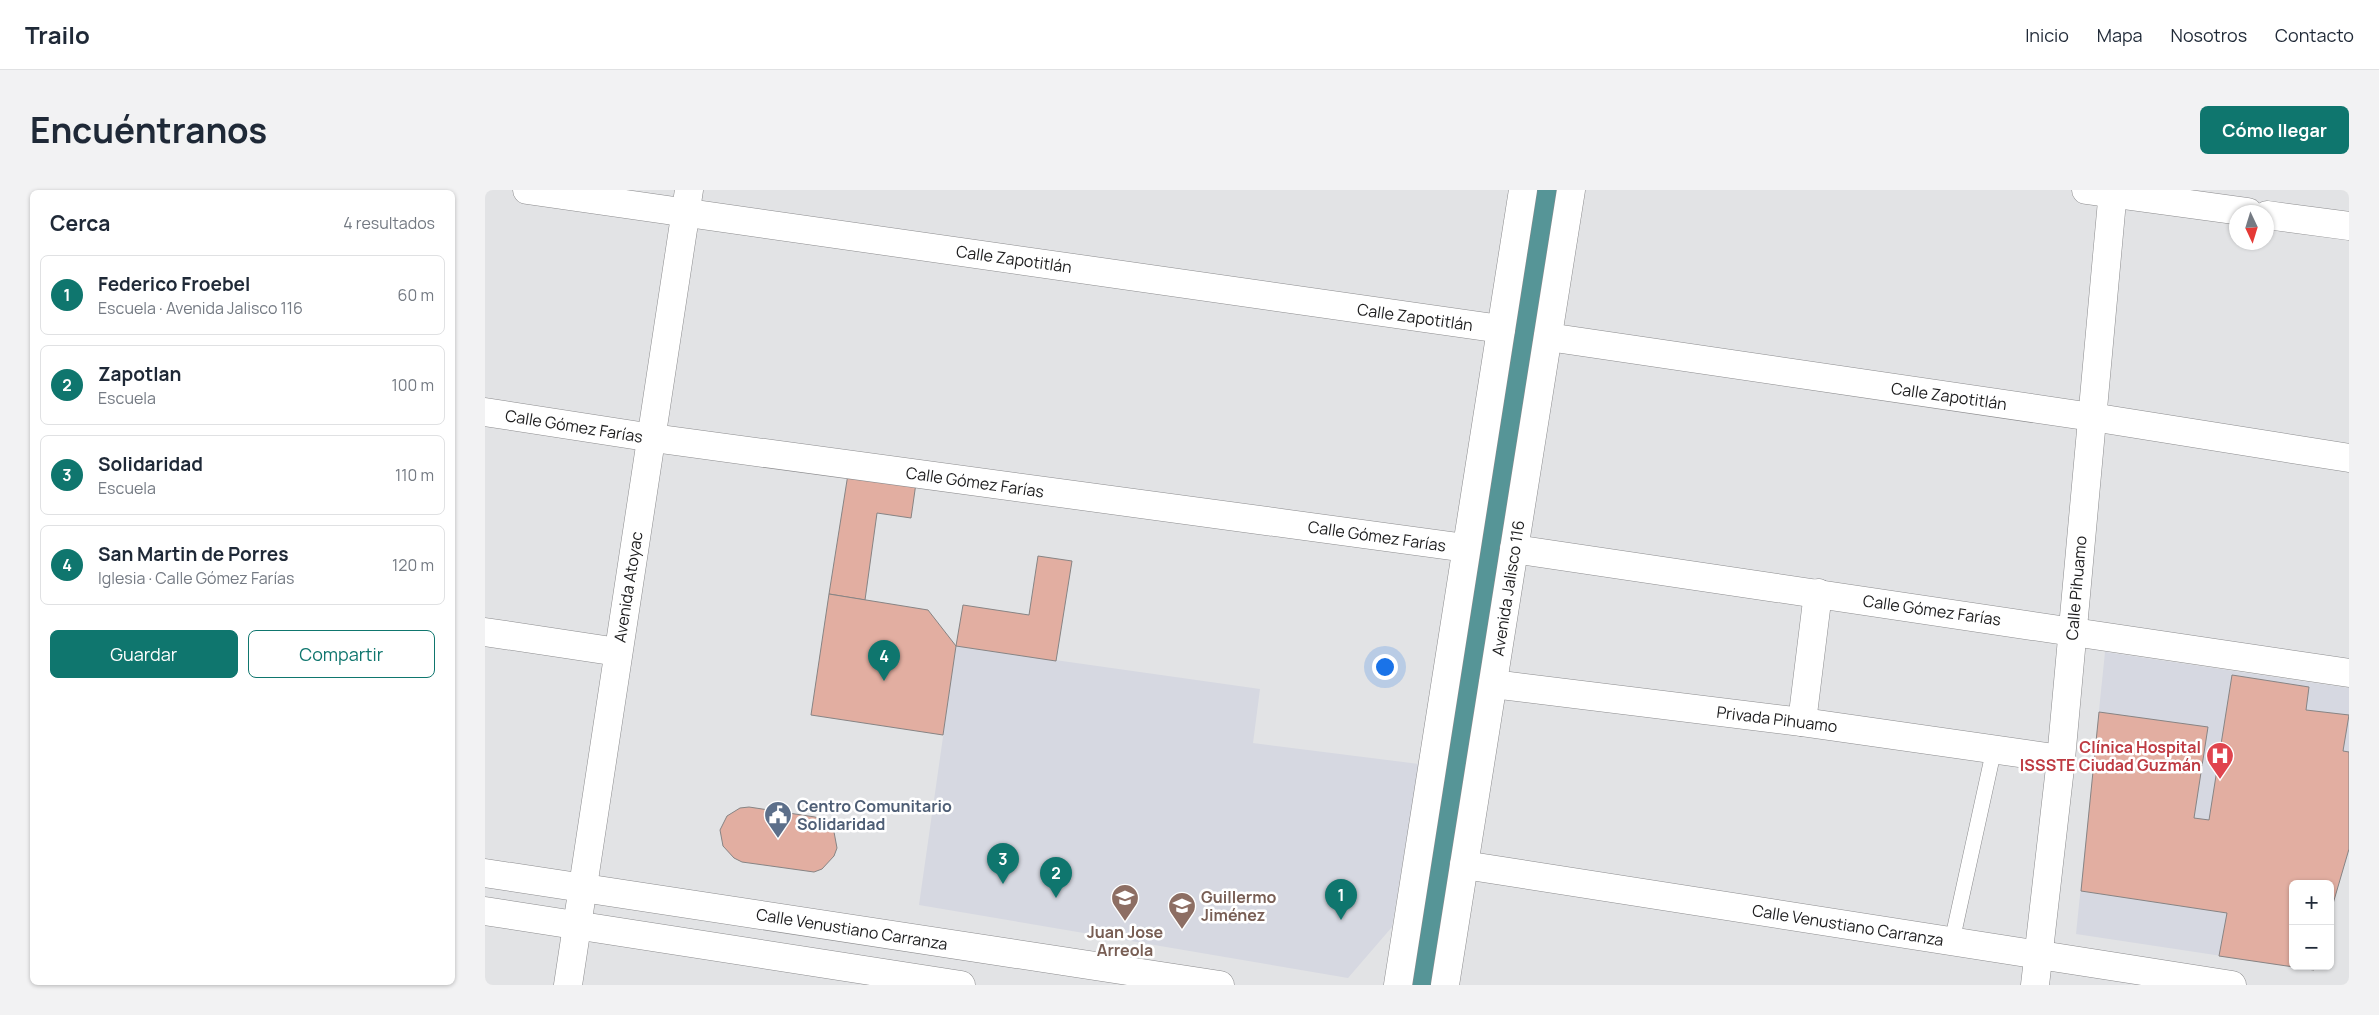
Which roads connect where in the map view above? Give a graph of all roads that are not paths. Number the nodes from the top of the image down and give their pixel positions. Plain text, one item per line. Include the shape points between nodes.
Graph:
1 (527, 190) edge
2 (1523, 190) edge
3 (1571, 190) edge
4 (2086, 190) edge
5 (2113, 192) edge
6 (688, 201) edge
7 (2229, 209) edge
8 (2274, 216) edge
9 (2349, 226) edge
10 (1501, 329) junction
11 (1548, 337) junction
12 (485, 412) edge
13 (2092, 417) junction
14 (653, 438) junction
15 (2349, 458) edge
16 (1466, 548) junction
17 (1514, 549) junction
18 (1818, 593) junction
19 (2072, 630) junction
20 (485, 632) edge
21 (618, 652) junction
22 (2349, 673) edge
23 (1493, 684) junction
24 (1802, 722) junction
25 (1994, 749) junction
26 (2061, 759) junction
27 (1464, 865) junction
28 (485, 873) edge
29 (583, 888) junction
30 (485, 911) edge
31 (578, 925) junction
32 (1953, 941) junction
33 (2039, 955) junction
34 (568, 985) edge
35 (961, 985) edge
36 (1220, 985) edge
37 (1398, 985) edge
38 (1445, 985) edge
39 (2035, 985) edge
40 (2232, 985) edge

1 - 6 street, Calle Zapotitlán
2 - 10 street
3 - 11 street, Avenida Jalisco 116
4 - 5 street
5 - 7 street
5 - 13 street, Calle Pihuamo
6 - 10 street, Calle Zapotitlán
6 - 14 street, Avenida Atoyac
8 - 9 street
10 - 16 street
11 - 13 street, Calle Zapotitlán
11 - 17 street, Avenida Jalisco 116
12 - 14 street, Calle Gómez Farías
13 - 15 street, Calle Zapotitlán
13 - 19 street, Calle Pihuamo
14 - 16 street, Calle Gómez Farías
14 - 21 street, Avenida Atoyac
16 - 37 street
17 - 18 street, Calle Gómez Farías
17 - 23 street, Avenida Jalisco 116
18 - 19 street, Calle Gómez Farías
18 - 24 street
19 - 22 street, Calle Gómez Farías
19 - 26 street, Calle Pihuamo
20 - 21 street
21 - 29 street, Avenida Atoyac
23 - 24 street, Privada Pihuamo
23 - 27 street, Avenida Jalisco 116
24 - 25 street, Privada Pihuamo
25 - 26 street, Privada Pihuamo
25 - 32 lane
26 - 33 street, Calle Pihuamo
27 - 32 street, Calle Venustiano Carranza
27 - 38 street, Avenida Jalisco 116
28 - 29 street, Calle Venustiano Carranza
29 - 31 street, Avenida Atoyac
29 - 36 street, Calle Venustiano Carranza
30 - 31 street
31 - 34 street, Avenida Atoyac
31 - 35 street
32 - 33 street, Calle Venustiano Carranza
33 - 39 street, Calle Pihuamo
33 - 40 street, Calle Venustiano Carranza

